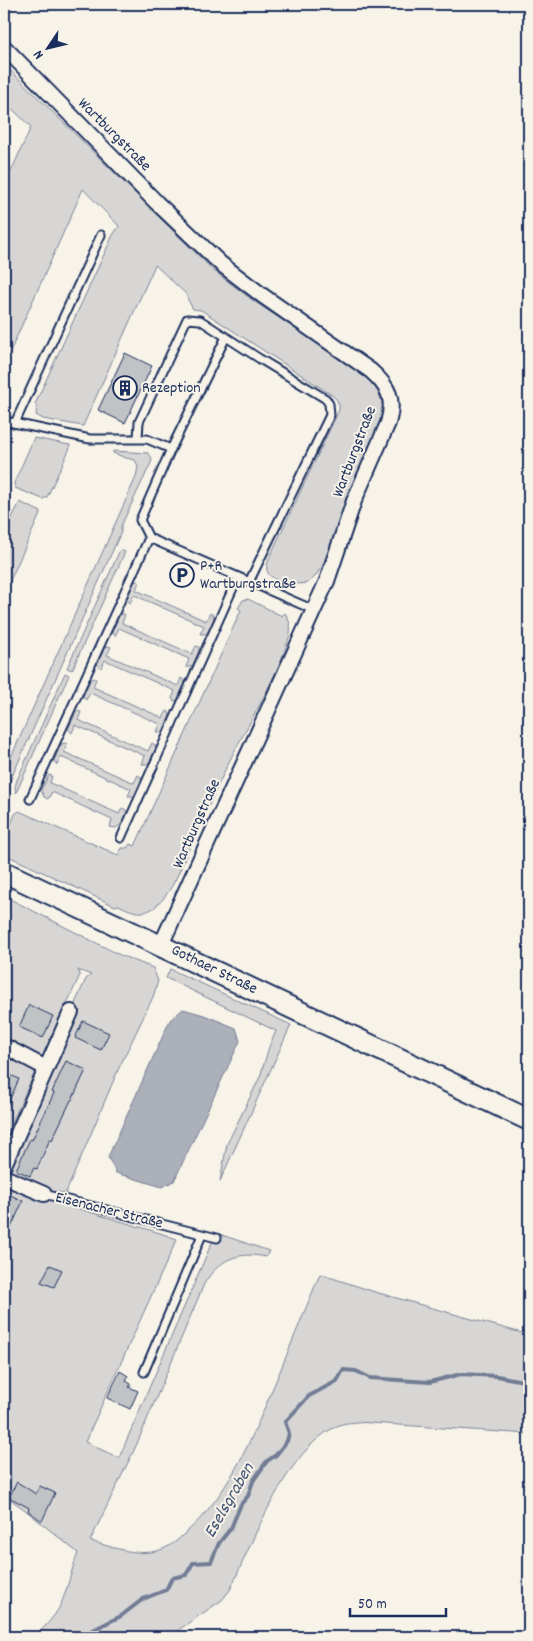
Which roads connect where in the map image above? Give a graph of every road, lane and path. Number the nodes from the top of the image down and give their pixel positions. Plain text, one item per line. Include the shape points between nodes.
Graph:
1 (4, 47) edge
2 (101, 234) dead end
3 (226, 337) junction
4 (4, 421) edge
5 (16, 424) junction
6 (138, 438) junction
7 (171, 449) junction
8 (149, 538) junction
9 (238, 577) junction
10 (250, 582) junction
11 (314, 610) junction
12 (30, 799) dead end
13 (121, 838) dead end
14 (4, 872) edge
15 (161, 945) junction
16 (71, 1012) dead end
17 (4, 1046) edge
18 (46, 1068) junction
19 (529, 1120) edge
20 (4, 1165) edge
21 (4, 1176) edge
22 (44, 1194) joint
23 (202, 1235) junction
24 (217, 1238) dead end
25 (144, 1372) dead end

1 - 11 street, Wartburgstraße via 221,264 371,371 390,394 392,411 388,423 354,501
2 - 5 lane
3 - 6 lane via 200,320 187,319 139,422
3 - 7 lane
3 - 10 lane via 326,399 331,409
4 - 5 lane
5 - 6 lane via 90,438
6 - 7 lane
7 - 8 lane via 140,520
8 - 9 lane
8 - 12 lane
9 - 10 lane
9 - 13 lane
10 - 11 lane
11 - 15 street, Wartburgstraße
14 - 15 main road, Gothaer Straße
15 - 19 main road, Gothaer Straße
16 - 18 street
17 - 18 street
18 - 20 street
21 - 22 street, Eisenacher Straße
22 - 23 lane, Eisenacher Straße
23 - 24 lane, Eisenacher Straße
23 - 25 lane

